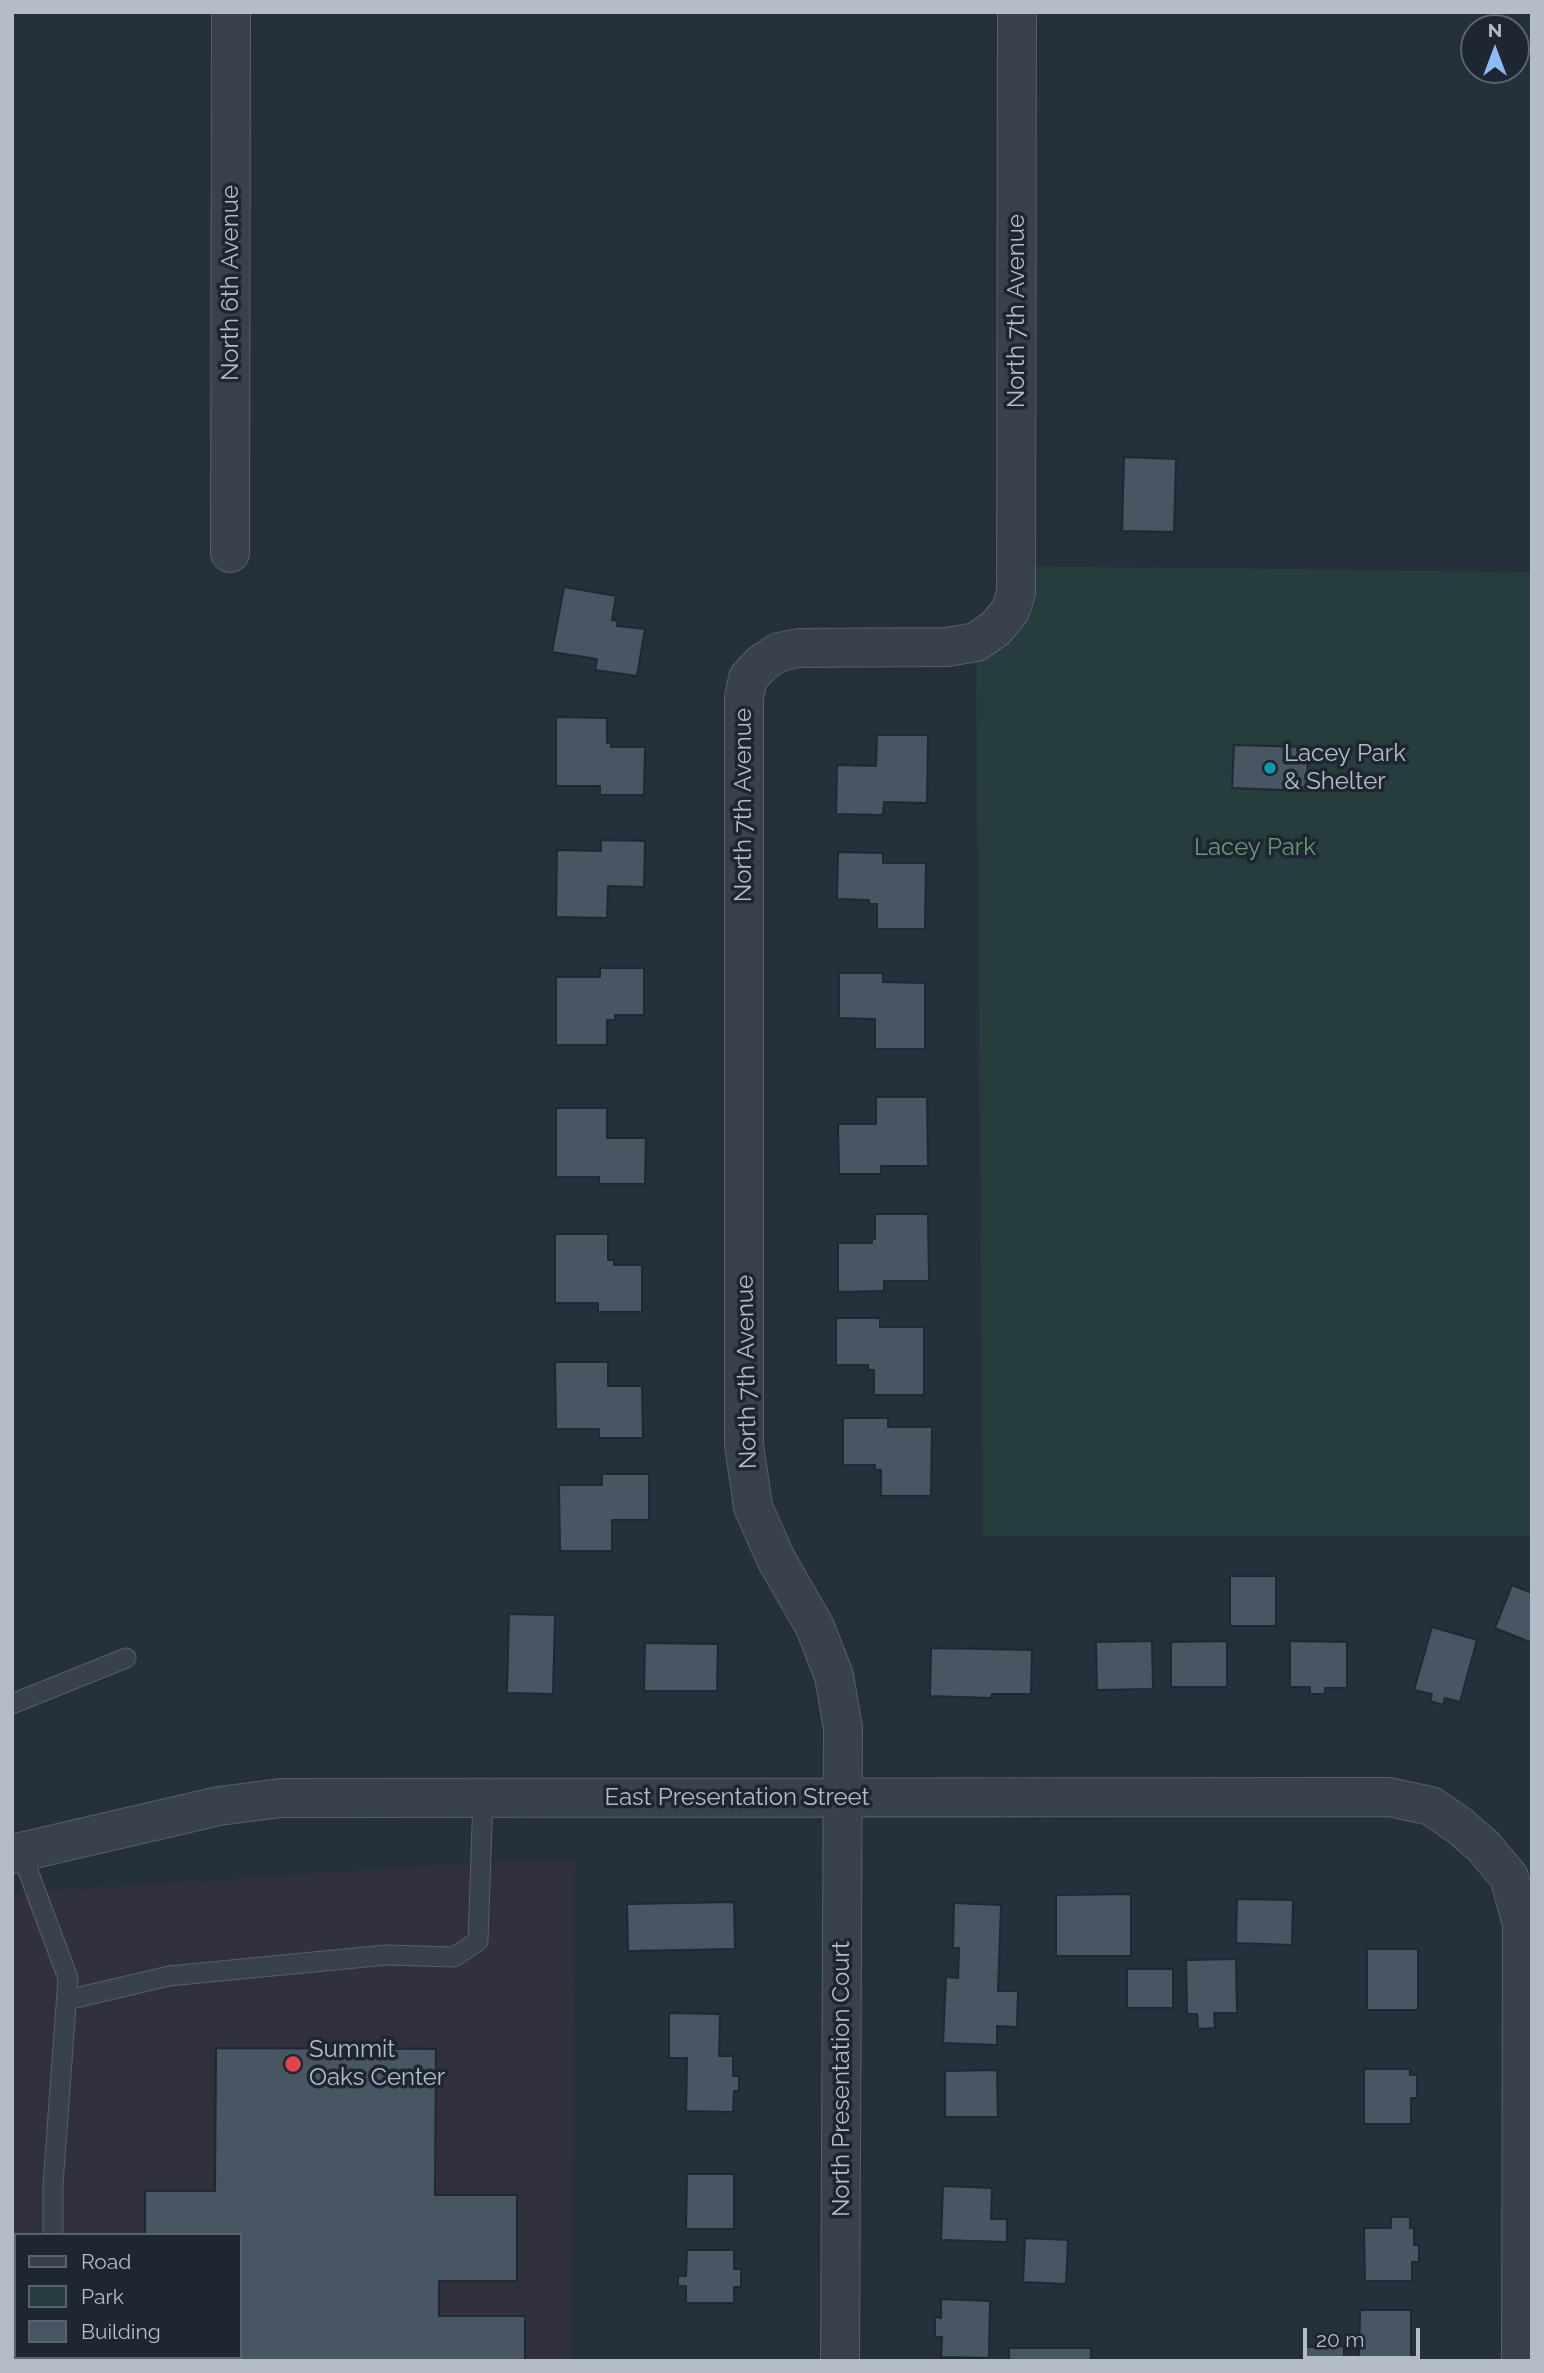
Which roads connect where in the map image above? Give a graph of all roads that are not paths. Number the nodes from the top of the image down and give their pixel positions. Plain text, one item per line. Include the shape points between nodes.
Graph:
1 (231, 12) edge
2 (1017, 12) edge
3 (230, 553) dead end
4 (126, 1658) dead end
5 (12, 1704) edge
6 (483, 1798) junction
7 (843, 1798) junction
8 (17, 1853) edge
9 (67, 2000) junction
10 (53, 2233) edge
11 (840, 2361) edge
12 (1521, 2361) edge

1 - 3 street, North 6th Avenue
2 - 7 street, North 7th Avenue via 1016,593 1010,611 976,642 947,647 779,652 748,678 744,697 744,1444 753,1507 815,1627 834,1676 843,1728
4 - 5 lane
6 - 7 street, East Presentation Street
6 - 8 street, East Presentation Street via 281,1798 219,1805
6 - 9 lane via 478,1941 454,1957 386,1955 169,1976
7 - 11 street, North Presentation Court
7 - 12 street, East Presentation Street via 1389,1797 1431,1805 1460,1826 1509,1877 1521,1924
8 - 9 lane via 68,1978
9 - 10 lane

